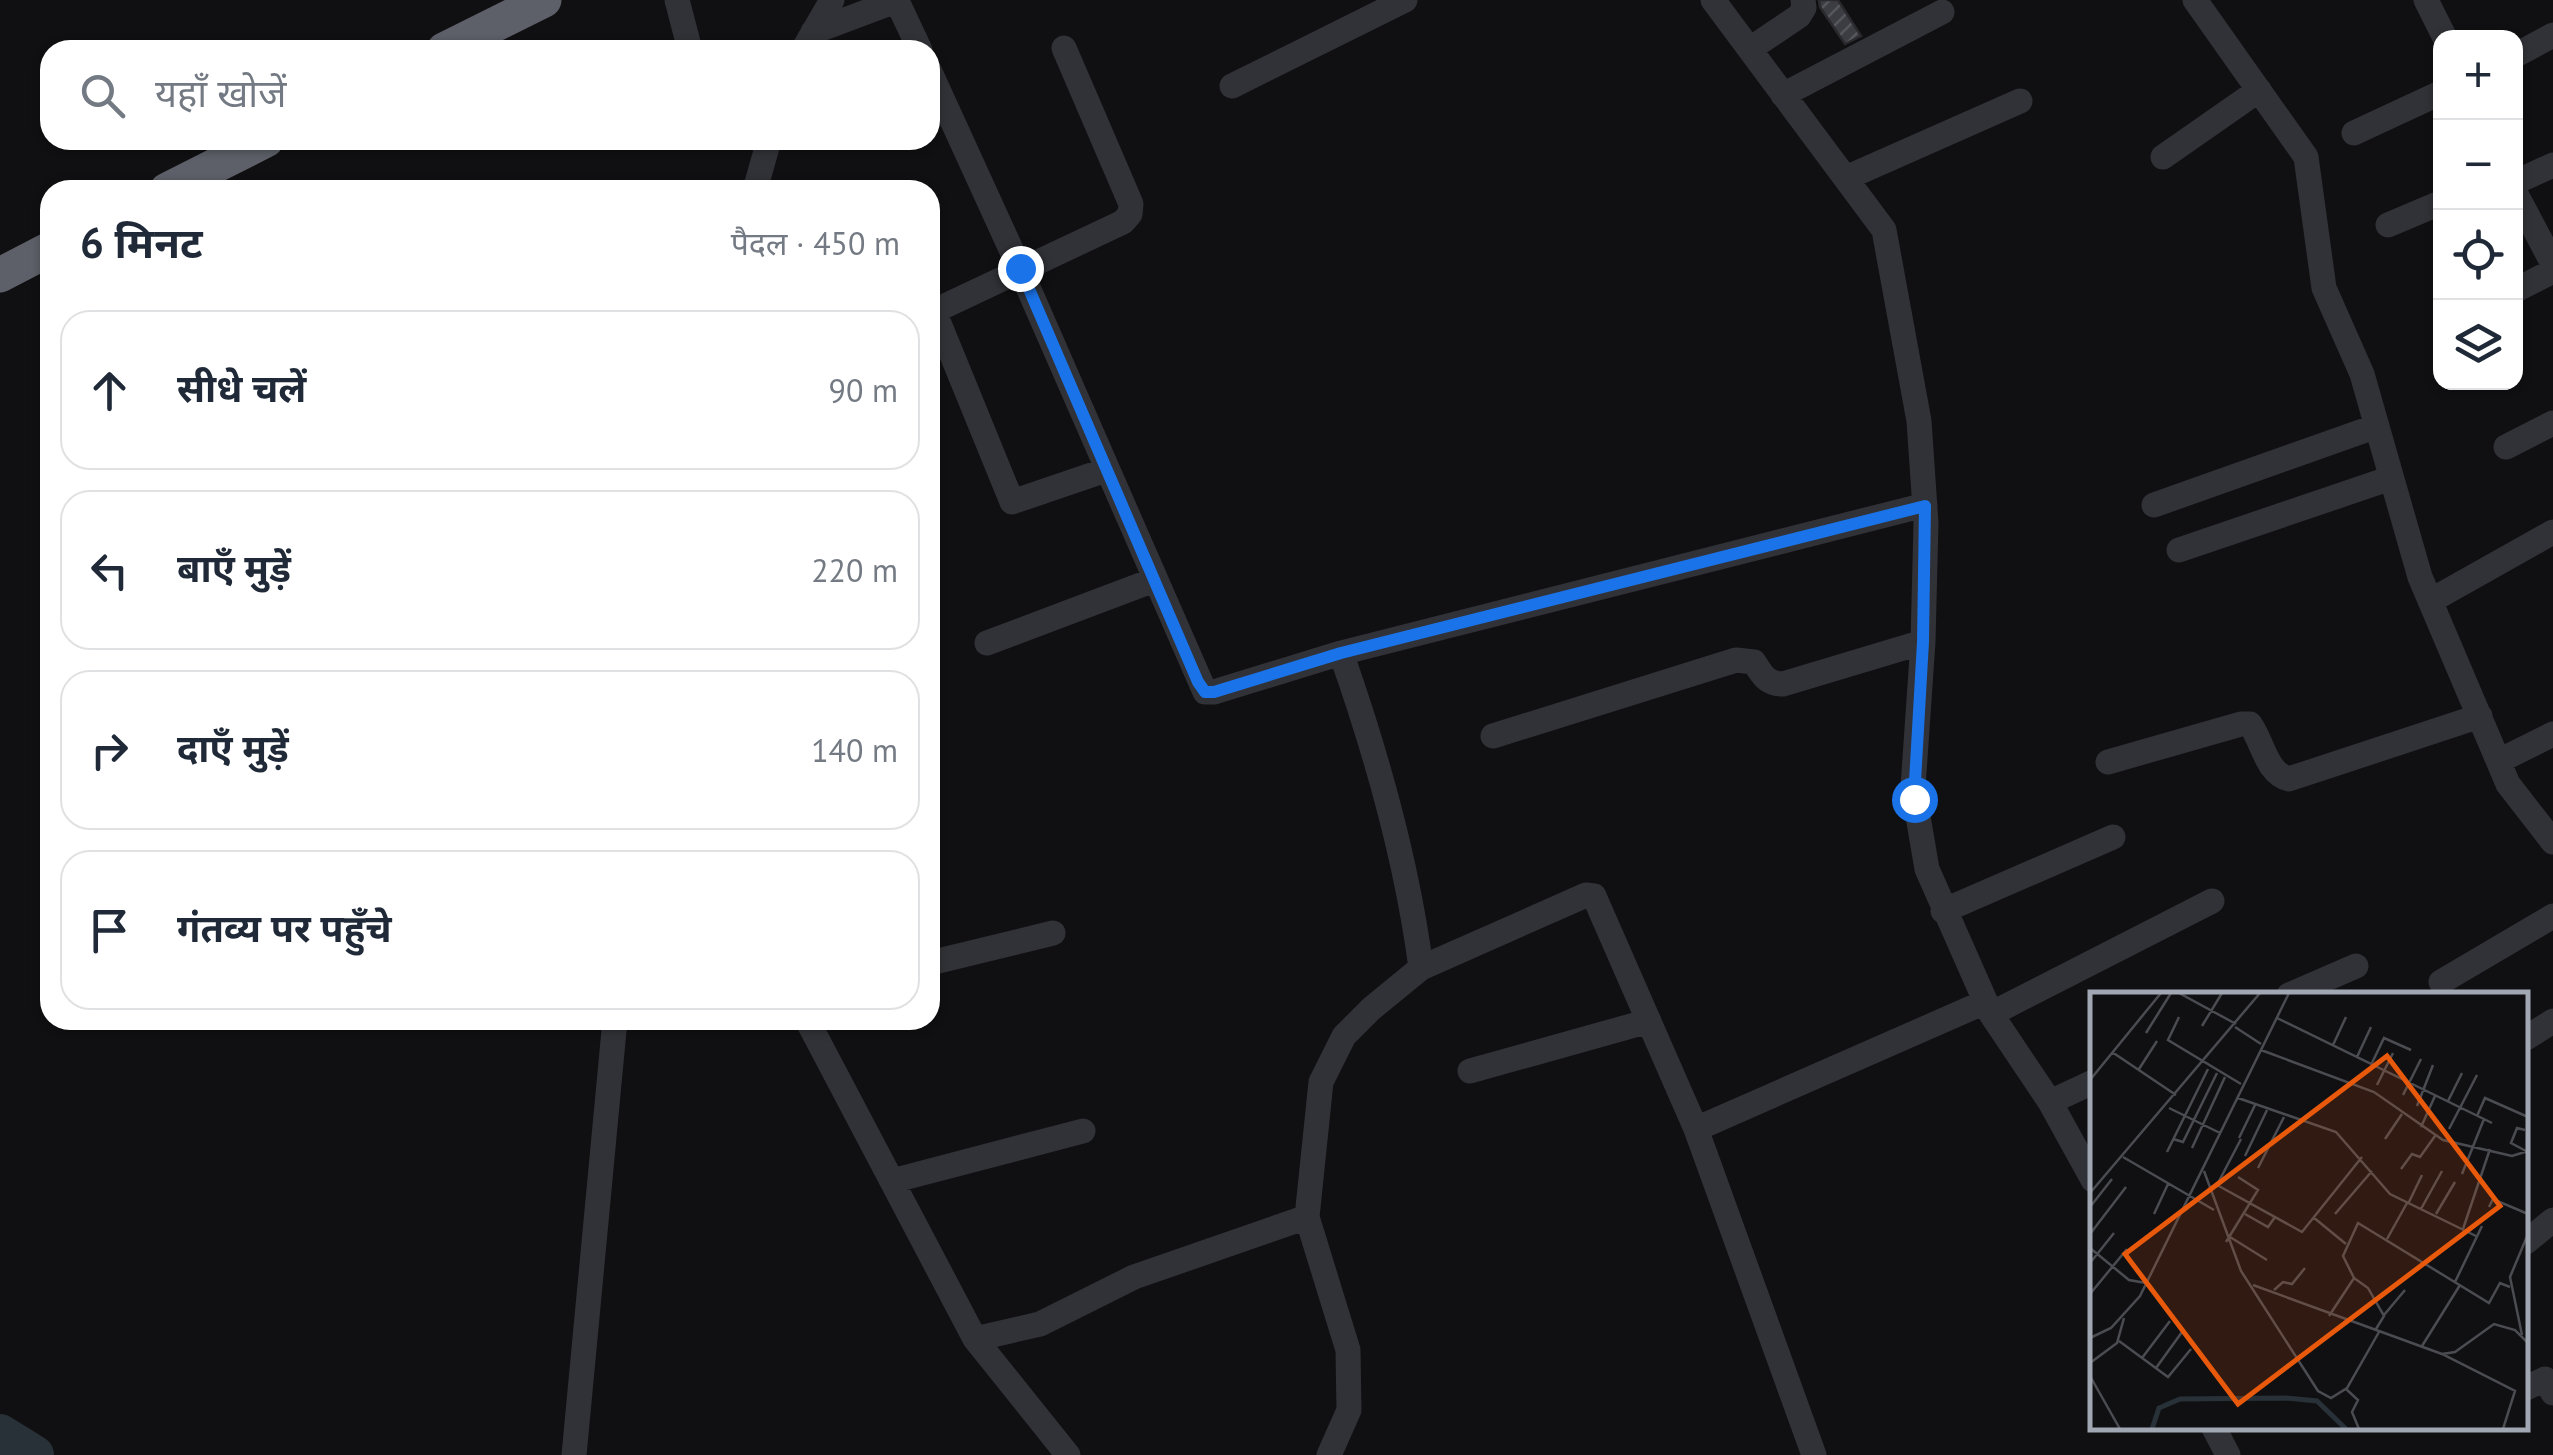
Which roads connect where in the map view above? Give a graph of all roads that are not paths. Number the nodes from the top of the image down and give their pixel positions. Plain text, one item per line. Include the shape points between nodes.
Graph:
1 (544, 0) edge
2 (677, 0) edge
3 (832, 0) edge
4 (898, 0) edge
5 (1405, 0) edge
6 (1713, 0) edge
7 (1803, 0) edge
8 (2195, 0) edge
9 (2426, 0) edge
10 (1942, 12) dead end
11 (2441, 30) edge
12 (2553, 36) edge
13 (464, 40) edge
14 (687, 40) edge
15 (809, 40) edge
16 (810, 40) edge
17 (916, 40) edge
18 (1064, 48) dead end
19 (1750, 49) junction
20 (2523, 51) edge
21 (1232, 86) dead end
22 (2259, 90) junction
23 (940, 94) edge
24 (1783, 96) junction
25 (2433, 96) edge
26 (2020, 100) dead end
27 (2354, 133) dead end
28 (246, 150) edge
29 (761, 150) edge
30 (2163, 157) dead end
31 (2553, 165) edge
32 (1846, 178) junction
33 (2523, 179) edge
34 (187, 180) edge
35 (757, 180) edge
36 (2433, 206) edge
37 (2523, 208) edge
38 (2388, 225) dead end
39 (40, 254) edge
40 (1020, 268) junction
41 (2553, 268) edge
42 (0, 275) edge
43 (2523, 286) edge
44 (940, 308) edge
45 (940, 332) edge
46 (2553, 423) edge
47 (2377, 426) junction
48 (2506, 447) dead end
49 (1106, 470) junction
50 (2392, 478) junction
51 (2154, 505) dead end
52 (1925, 506) junction
53 (2553, 532) edge
54 (2178, 550) dead end
55 (1154, 580) junction
56 (2432, 600) junction
57 (1923, 642) junction
58 (987, 643) dead end
59 (1341, 653) junction
60 (2480, 716) junction
61 (2553, 734) edge
62 (1493, 736) dead end
63 (2499, 761) junction
64 (2108, 762) dead end
65 (2112, 837) dead end
66 (2553, 842) edge
67 (2212, 901) dead end
68 (1943, 911) junction
69 (2553, 916) edge
70 (1054, 933) dead end
71 (940, 961) edge
72 (2356, 966) dead end
73 (1421, 968) junction
74 (2441, 982) dead end
75 (2297, 992) edge
76 (1988, 1008) junction
77 (1650, 1021) junction
78 (2553, 1021) edge
79 (614, 1030) edge
80 (812, 1030) edge
81 (2528, 1037) edge
82 (1470, 1071) dead end
83 (2090, 1083) edge
84 (2050, 1102) junction
85 (1696, 1129) junction
86 (1082, 1131) dead end
87 (2090, 1175) edge
88 (892, 1181) junction
89 (1307, 1216) junction
90 (2553, 1220) edge
91 (2528, 1240) edge
92 (975, 1339) junction
93 (2528, 1387) edge
94 (2553, 1393) edge
95 (2215, 1430) edge
96 (574, 1455) edge
97 (1068, 1455) edge
98 (1329, 1455) edge
99 (1814, 1455) edge
100 (2228, 1455) edge

1 - 13 highway
2 - 14 street
3 - 15 street
4 - 16 street
4 - 17 street
5 - 21 street
6 - 19 street
7 - 19 street via 1799,16
8 - 22 street
9 - 11 street
10 - 24 street
12 - 20 street
18 - 40 street via 1130,214
19 - 24 street
22 - 30 street
22 - 47 street via 2306,157 2324,288
23 - 40 street
24 - 32 street
25 - 27 street
26 - 32 street
28 - 34 highway
29 - 35 street
31 - 33 street
32 - 52 street via 1889,247 1919,422
36 - 38 street
37 - 41 street
39 - 42 highway
40 - 44 street
40 - 49 street
41 - 43 street
45 - 49 street via 1012,502
46 - 48 street
47 - 50 street
47 - 51 street
49 - 55 street
50 - 54 street
50 - 56 street
52 - 57 street
52 - 59 street
53 - 56 street
55 - 58 street
55 - 59 street via 1205,692
56 - 60 street
57 - 62 street via 1783,684 1765,678 1754,662 1736,660
57 - 68 street via 1914,799
59 - 73 street via 1368,730 1414,912
60 - 63 street
60 - 64 street via 2289,779 2273,769 2250,724
61 - 63 street
63 - 66 street via 2508,784
65 - 68 street
67 - 76 street
68 - 76 street
69 - 74 street
70 - 71 street
72 - 75 street
73 - 77 street via 1594,896
73 - 89 street via 1344,1036 1321,1082
76 - 84 street
76 - 85 street
77 - 82 street
77 - 85 street
78 - 81 street
79 - 96 street
80 - 88 street
83 - 84 street
84 - 87 street
85 - 99 street
86 - 88 street
88 - 92 street
89 - 92 street via 1134,1277 1040,1324
89 - 98 street via 1348,1350 1348,1410
90 - 91 street
92 - 97 street
93 - 94 street via 2545,1378
95 - 100 street

